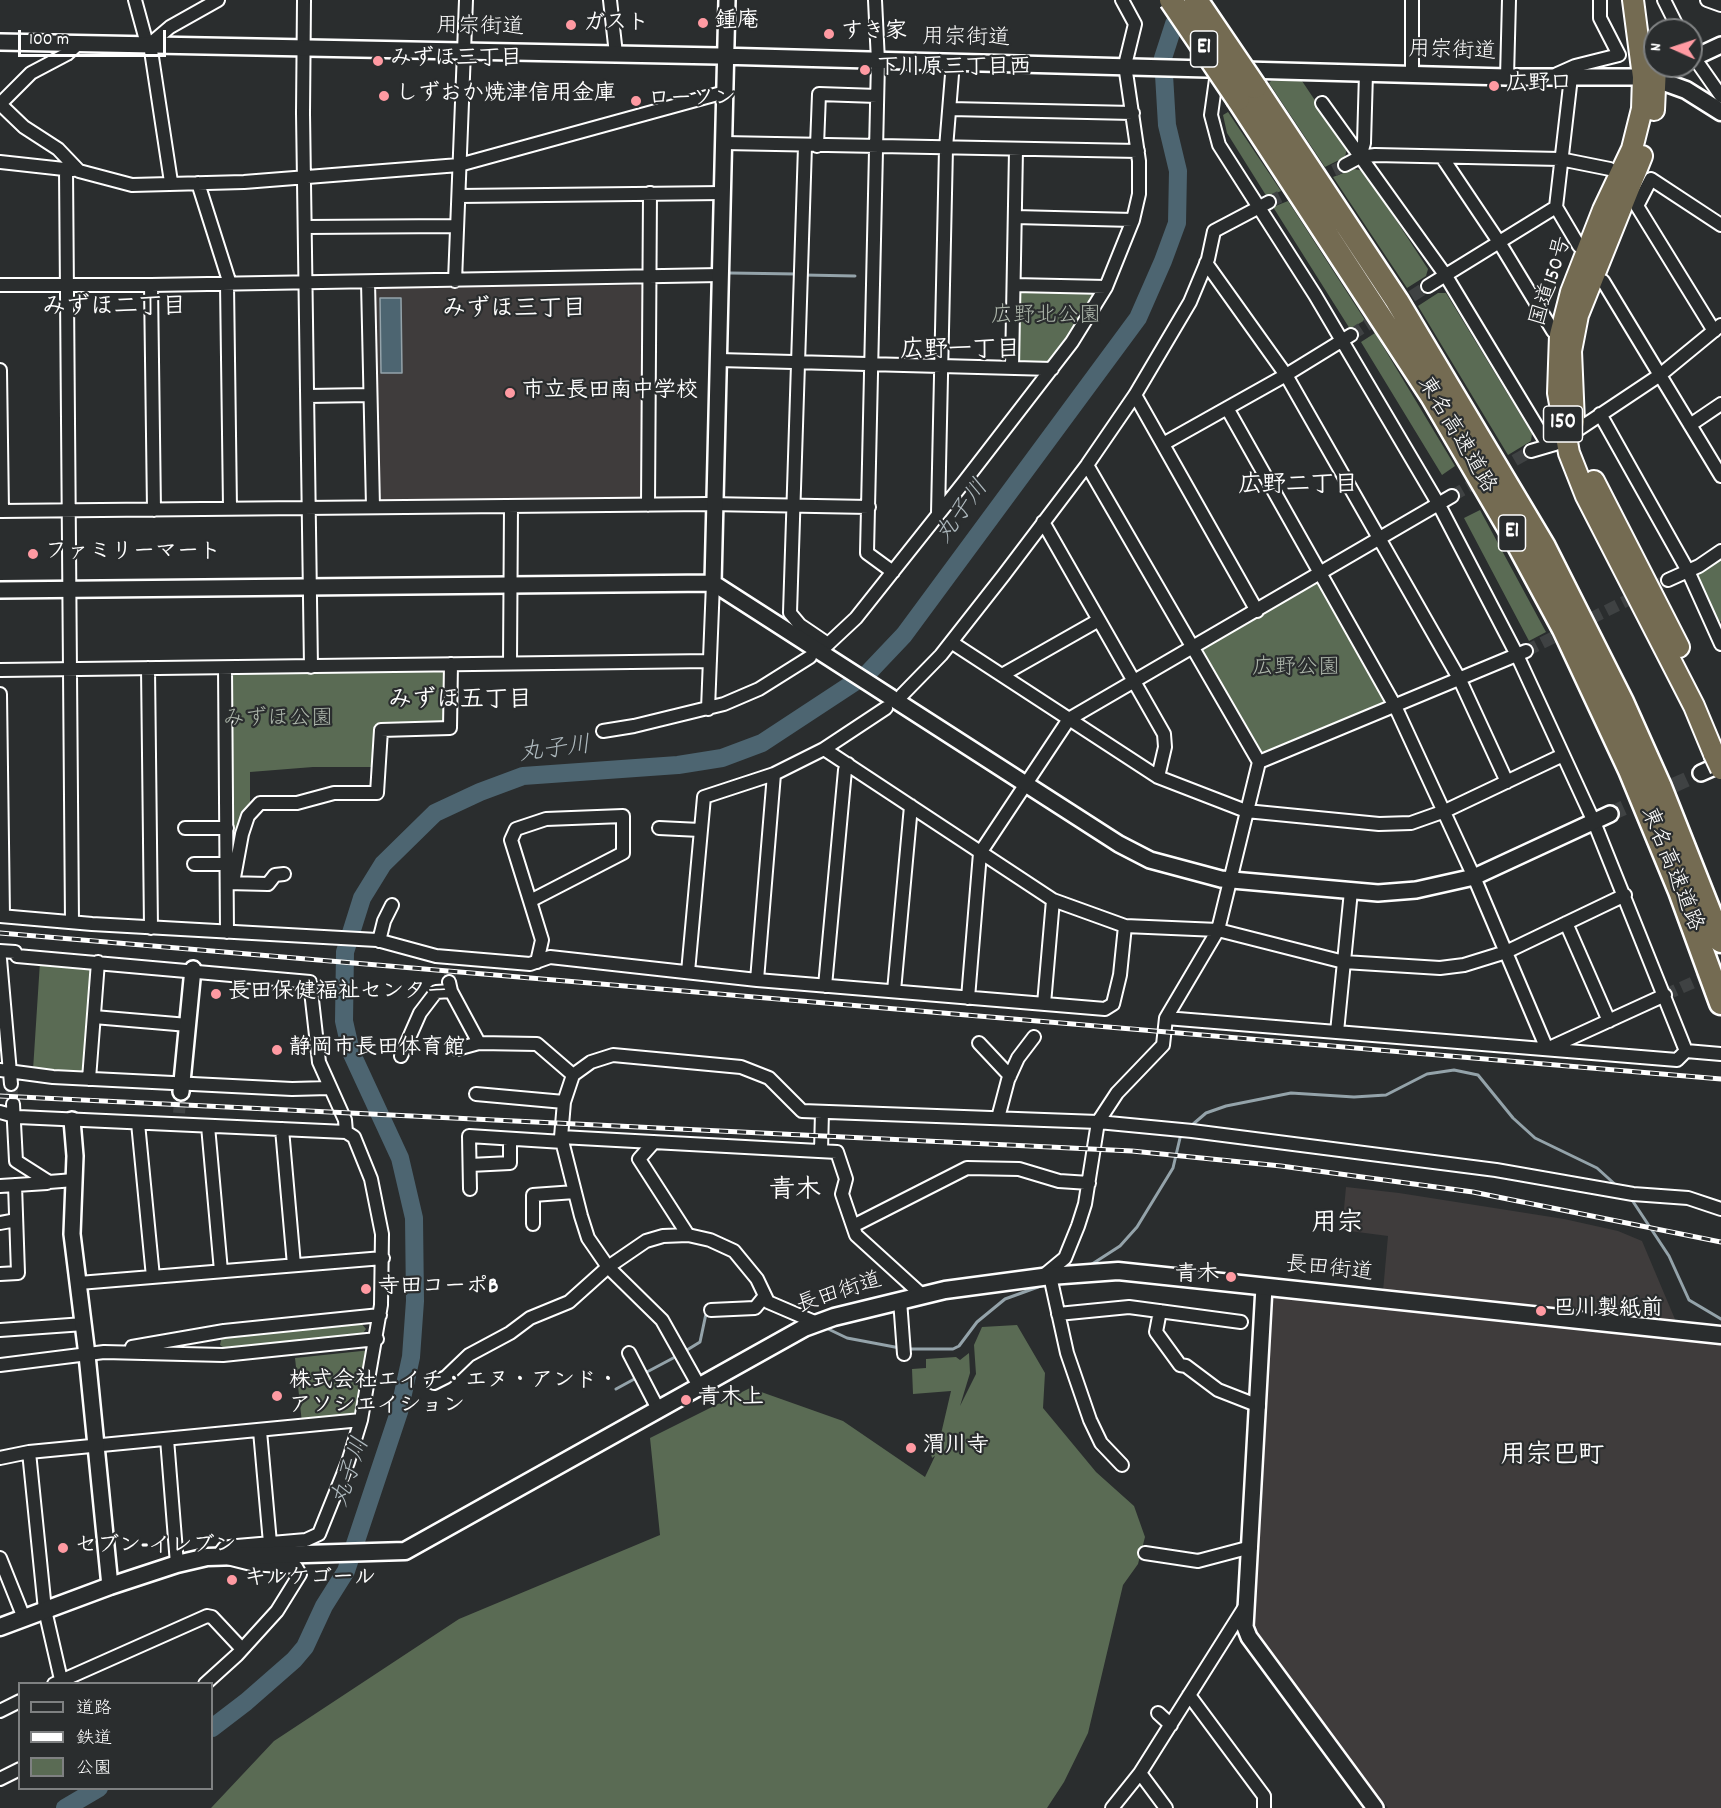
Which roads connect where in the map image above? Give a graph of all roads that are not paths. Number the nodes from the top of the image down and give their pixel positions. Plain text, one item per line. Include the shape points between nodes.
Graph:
1 (135, 0) edge
2 (218, 0) edge
3 (304, 0) edge
4 (466, 0) edge
5 (610, 0) edge
6 (727, 0) edge
7 (875, 0) edge
8 (1122, 0) edge
9 (1171, 0) edge
10 (1196, 0) edge
11 (1413, 0) edge
12 (1509, 0) edge
13 (1600, 0) edge
14 (1633, 0) edge
15 (1646, 0) edge
16 (1664, 0) edge
17 (1707, 0) edge
18 (1721, 5) edge
19 (1648, 18) edge
20 (1673, 18) edge
21 (1643, 36) edge
22 (0, 42) edge
23 (79, 43) junction
24 (149, 44) junction
25 (1721, 45) edge
26 (304, 48) junction
27 (464, 52) junction
28 (1703, 52) edge
29 (616, 54) junction
30 (726, 56) junction
31 (878, 61) junction
32 (953, 62) junction
33 (1132, 66) junction
34 (1211, 68) junction
35 (1703, 72) edge
36 (1366, 73) junction
37 (1643, 73) edge
38 (1412, 74) junction
39 (1508, 77) junction
40 (1551, 77) junction
41 (1571, 77) junction
42 (1651, 78) edge
43 (1653, 78) edge
44 (1664, 78) edge
45 (725, 92) junction
46 (1246, 93) junction
47 (877, 96) junction
48 (1721, 96) edge
49 (1322, 103) dead end
50 (1, 108) edge
51 (950, 109) junction
52 (1721, 112) edge
53 (1133, 113) junction
54 (723, 143) junction
55 (811, 146) junction
56 (876, 146) junction
57 (946, 148) junction
58 (1017, 150) junction
59 (1138, 151) junction
60 (1360, 157) junction
61 (1442, 157) junction
62 (1560, 159) junction
63 (0, 162) edge
64 (459, 165) junction
65 (1345, 165) tunnel mouth
66 (66, 169) junction
67 (1610, 170) dead end
68 (79, 171) junction
69 (304, 177) junction
70 (171, 182) junction
71 (198, 183) junction
72 (650, 193) junction
73 (722, 193) junction
74 (459, 196) junction
75 (1263, 204) junction
76 (1556, 207) junction
77 (1015, 217) junction
78 (1133, 220) junction
79 (1721, 225) edge
80 (305, 226) junction
81 (458, 226) junction
82 (1499, 242) junction
83 (1579, 246) dead end
84 (1206, 263) junction
85 (720, 276) junction
86 (1446, 276) junction
87 (650, 277) junction
88 (455, 281) junction
89 (1603, 281) dead end
90 (306, 282) junction
91 (368, 282) junction
92 (228, 284) junction
93 (0, 285) edge
94 (67, 285) junction
95 (151, 285) junction
96 (1014, 285) junction
97 (1428, 286) tunnel mouth
98 (1106, 287) junction
99 (1717, 328) edge
100 (1560, 335) junction
101 (1346, 338) junction
102 (719, 360) junction
103 (800, 364) junction
104 (872, 365) junction
105 (941, 367) junction
106 (1012, 368) junction
107 (1052, 369) junction
108 (0, 370) edge
109 (1286, 375) junction
110 (1660, 375) junction
111 (370, 395) junction
112 (1135, 395) junction
113 (308, 396) junction
114 (1721, 404) edge
115 (1227, 408) junction
116 (1600, 414) junction
117 (1690, 425) junction
118 (1563, 438) junction
119 (1163, 444) junction
120 (1530, 450) tunnel mouth
121 (1087, 465) junction
122 (1721, 477) edge
123 (1452, 496) tunnel mouth
124 (714, 504) junction
125 (648, 505) junction
126 (794, 505) junction
127 (1439, 505) junction
128 (511, 506) junction
129 (373, 507) junction
130 (869, 507) junction
131 (230, 508) junction
132 (309, 508) junction
133 (154, 510) junction
134 (1, 511) edge
135 (69, 511) junction
136 (938, 513) junction
137 (1043, 522) junction
138 (1380, 539) junction
139 (1721, 551) edge
140 (1688, 571) junction
141 (893, 572) junction
142 (1320, 574) junction
143 (1668, 580) tunnel mouth
144 (712, 583) junction
145 (510, 585) junction
146 (309, 586) junction
147 (70, 589) junction
148 (0, 590) edge
149 (1257, 610) junction
150 (1099, 620) junction
151 (951, 642) junction
152 (1721, 644) edge
153 (1194, 647) junction
154 (1521, 653) junction
155 (810, 657) dead end
156 (710, 662) junction
157 (510, 663) junction
158 (451, 664) junction
159 (310, 667) junction
160 (148, 668) junction
161 (225, 668) junction
162 (71, 669) junction
163 (0, 670) edge
164 (1002, 675) junction
165 (1460, 680) junction
166 (1132, 681) junction
167 (0, 694) edge
168 (902, 695) dead end
169 (1395, 706) junction
170 (886, 708) dead end
171 (708, 709) junction
172 (1069, 719) junction
173 (603, 731) dead end
174 (825, 748) junction
175 (1563, 755) junction
176 (1719, 756) edge
177 (1259, 762) junction
178 (848, 764) junction
179 (1701, 773) tunnel mouth
180 (774, 774) junction
181 (1158, 777) junction
182 (1507, 782) junction
183 (1023, 785) junction
184 (911, 806) junction
185 (1246, 811) junction
186 (1444, 811) junction
187 (1610, 814) tunnel mouth
188 (1594, 822) junction
189 (185, 828) dead end
190 (226, 828) junction
191 (659, 828) dead end
192 (700, 830) junction
193 (980, 853) junction
194 (194, 864) dead end
195 (227, 864) junction
196 (284, 874) dead end
197 (1474, 877) junction
198 (1230, 880) junction
199 (230, 883) junction
200 (1351, 891) junction
201 (1625, 895) junction
202 (1053, 900) junction
203 (530, 901) junction
204 (392, 905) dead end
205 (1, 916) edge
206 (72, 922) junction
207 (1566, 923) junction
208 (1125, 927) junction
209 (151, 928) junction
210 (1218, 930) junction
211 (227, 932) junction
212 (378, 940) junction
213 (1721, 941) edge
214 (0, 951) edge
215 (1506, 952) junction
216 (0, 959) edge
217 (98, 962) junction
218 (537, 962) junction
219 (1344, 962) junction
220 (193, 969) junction
221 (688, 972) junction
222 (757, 980) junction
223 (825, 986) junction
224 (894, 991) junction
225 (1665, 995) junction
226 (968, 998) junction
227 (1721, 1003) edge
228 (1044, 1004) junction
229 (2, 1008) edge
230 (94, 1017) junction
231 (1166, 1018) junction
232 (1609, 1021) junction
233 (188, 1025) junction
234 (1337, 1032) junction
235 (1034, 1037) dead end
236 (479, 1043) junction
237 (979, 1043) dead end
238 (458, 1049) dead end
239 (1547, 1049) junction
240 (1686, 1052) junction
241 (1721, 1054) edge
242 (401, 1056) dead end
243 (7, 1075) edge
244 (573, 1075) junction
245 (1010, 1076) junction
246 (89, 1079) junction
247 (181, 1088) junction
248 (329, 1088) junction
249 (476, 1094) dead end
250 (564, 1102) junction
251 (13, 1110) junction
252 (0, 1112) edge
253 (822, 1112) junction
254 (998, 1118) junction
255 (72, 1120) junction
256 (1098, 1122) junction
257 (138, 1123) junction
258 (208, 1126) junction
259 (282, 1129) junction
260 (346, 1132) junction
261 (510, 1139) junction
262 (562, 1139) junction
263 (654, 1142) junction
264 (820, 1151) junction
265 (470, 1165) junction
266 (74, 1180) junction
267 (49, 1182) junction
268 (1089, 1183) junction
269 (15, 1185) junction
270 (0, 1186) edge
271 (470, 1189) dead end
272 (575, 1192) junction
273 (1721, 1209) edge
274 (16, 1220) junction
275 (0, 1223) edge
276 (532, 1224) dead end
277 (853, 1226) junction
278 (688, 1235) junction
279 (383, 1258) junction
280 (294, 1265) junction
281 (608, 1267) junction
282 (221, 1272) junction
283 (0, 1274) edge
284 (153, 1277) junction
285 (1046, 1277) junction
286 (80, 1283) junction
287 (1264, 1287) junction
288 (922, 1295) junction
289 (764, 1297) junction
290 (900, 1300) junction
291 (711, 1310) dead end
292 (1160, 1311) junction
293 (1058, 1314) junction
294 (380, 1315) junction
295 (1241, 1322) dead end
296 (817, 1323) junction
297 (84, 1324) junction
298 (0, 1330) edge
299 (1721, 1335) edge
300 (377, 1339) junction
301 (904, 1349) dead end
302 (104, 1352) junction
303 (629, 1353) dead end
304 (87, 1354) junction
305 (0, 1365) edge
306 (434, 1383) dead end
307 (699, 1386) junction
308 (1259, 1406) junction
309 (658, 1409) junction
310 (361, 1420) junction
311 (260, 1431) junction
312 (167, 1439) junction
313 (96, 1446) junction
314 (29, 1452) junction
315 (0, 1458) edge
316 (1122, 1465) dead end
317 (270, 1543) junction
318 (1251, 1547) junction
319 (1145, 1553) dead end
320 (219, 1556) junction
321 (0, 1558) edge
322 (177, 1564) junction
323 (110, 1586) junction
324 (1246, 1605) junction
325 (45, 1610) junction
326 (24, 1618) junction
327 (0, 1628) edge
328 (242, 1649) junction
329 (59, 1682) edge
330 (206, 1682) edge
331 (1189, 1695) junction
332 (18, 1702) edge
333 (0, 1711) edge
334 (1158, 1713) dead end
335 (1171, 1725) junction
336 (18, 1770) edge
337 (1140, 1773) junction
338 (0, 1779) edge
339 (1112, 1808) edge
340 (1166, 1808) edge
341 (1264, 1808) edge
342 (1375, 1808) edge

1 - 24 street
2 - 24 street via 170,27
3 - 26 street
4 - 27 street
5 - 29 street
6 - 30 street
7 - 31 street
8 - 33 street via 1135,24
9 - 46 highway, 東名高速道路 / E1, bridge
10 - 46 highway, 東名高速道路 / E1, bridge
11 - 38 street
12 - 39 street
13 - 40 street via 1600,18 1618,55
14 - 21 highway, 国道150号 / 150
15 - 19 highway, 国道150号 / 150
16 - 20 street
17 - 18 street
22 - 23 street, 用宗街道
23 - 24 street, 用宗街道
23 - 50 street via 31,73
24 - 26 street, 用宗街道
24 - 70 street
25 - 28 street
26 - 27 street, 用宗街道
26 - 69 street
27 - 29 street, 用宗街道
27 - 64 street
29 - 30 street, 用宗街道
30 - 31 street, 用宗街道
30 - 45 street
31 - 32 street, 用宗街道
31 - 47 street
32 - 33 street, 用宗街道
32 - 51 street
33 - 34 street, 用宗街道
33 - 53 street
34 - 36 street, 用宗街道
34 - 75 street via 1214,133
35 - 48 street
36 - 38 street, 用宗街道
36 - 60 street
37 - 41 street, 用宗街道
38 - 39 street, 用宗街道
39 - 40 street, 用宗街道
40 - 41 street, 用宗街道
41 - 62 street
42 - 100 highway, 国道150号 / 150 via 1632,149 1571,292
43 - 118 highway, 国道150号 / 150 via 1653,116 1643,154 1578,315
44 - 52 main road, 用宗街道
45 - 54 street
45 - 64 street
46 - 213 highway, 東名高速道路 / E1 via 1397,301 1544,547 1622,702
46 - 227 highway, 東名高速道路 / E1 via 1432,396 1564,629 1634,781
47 - 55 street via 819,94
47 - 56 street
49 - 60 street
50 - 68 street via 58,149
51 - 53 street
51 - 57 street
53 - 59 street
54 - 55 street
54 - 73 street
55 - 56 street
55 - 103 street
56 - 57 street
56 - 104 street
57 - 58 street
57 - 105 street
58 - 59 street
58 - 77 street
59 - 78 street via 1139,194
60 - 61 street
60 - 65 street
60 - 86 street
61 - 62 street
61 - 82 street
62 - 67 street
62 - 76 street
63 - 66 street
64 - 69 street
64 - 74 street
66 - 68 street
66 - 94 street
68 - 70 street via 132,185
69 - 71 street
69 - 80 street
70 - 71 street
71 - 92 street
72 - 73 street
72 - 74 street
72 - 87 street
73 - 85 street
74 - 81 street
75 - 84 street via 1214,231
75 - 101 street
76 - 82 street
76 - 83 street
77 - 78 street
77 - 96 street
78 - 98 street
79 - 99 street via 1651,179 1637,206
80 - 81 street
80 - 90 street
81 - 88 street
82 - 86 street
82 - 100 street via 1553,331
84 - 109 street
84 - 112 street via 1190,302
85 - 87 street
85 - 102 street
86 - 97 street
86 - 118 street
87 - 88 street
87 - 125 street
88 - 91 street
89 - 110 street
90 - 91 street
90 - 92 street
90 - 113 street
91 - 111 street
92 - 95 street
92 - 131 street
93 - 94 street
94 - 95 street
94 - 135 street
95 - 133 street
96 - 98 street
96 - 106 street
98 - 107 street
99 - 110 street
100 - 118 highway, 国道150号 / 150 via 1558,393
101 - 109 street
101 - 127 street
102 - 103 street
102 - 124 street
103 - 104 street
103 - 126 street
104 - 105 street
104 - 130 street
105 - 106 street
105 - 136 street
106 - 107 street
107 - 136 street
108 - 134 street
109 - 115 street
109 - 138 street
110 - 116 street
110 - 117 street
111 - 113 street
111 - 129 street
112 - 119 street
112 - 121 street
113 - 132 street
114 - 117 street
115 - 119 street
115 - 142 street
116 - 118 street
116 - 140 street
117 - 122 street
118 - 120 street
118 - 176 highway, 国道150号 / 150 via 1586,496
119 - 149 street
121 - 137 street
121 - 153 street
123 - 127 street
124 - 125 street
124 - 126 street
124 - 144 street
125 - 128 street
126 - 130 street
126 - 141 street via 790,613 827,645 856,618
127 - 138 street
127 - 154 street
128 - 129 street
128 - 145 street
129 - 132 street
130 - 141 street via 867,553
131 - 132 street
131 - 133 street
132 - 146 street
133 - 135 street
134 - 135 street
135 - 147 street
136 - 141 street
137 - 150 street
137 - 151 street
138 - 142 street
138 - 165 street
139 - 140 street
140 - 143 street
140 - 152 street
142 - 149 street
142 - 169 street
144 - 145 street
144 - 156 street
144 - 183 street
145 - 146 street
145 - 157 street
146 - 147 street
146 - 159 street
147 - 148 street
147 - 162 street
149 - 153 street
150 - 164 street
150 - 166 street
151 - 164 street
151 - 168 street
153 - 166 street
153 - 177 street
154 - 165 street
154 - 175 street
155 - 171 street via 759,689
156 - 157 street
156 - 171 street
157 - 158 street
158 - 159 street
158 - 199 street via 450,728 381,730 377,793 334,793 297,803 260,803 248,816
159 - 161 street
160 - 161 street
160 - 162 street
160 - 209 street
161 - 190 street
162 - 163 street
162 - 206 street
164 - 172 street
165 - 169 street
165 - 182 street
166 - 172 street
166 - 181 street via 1164,734
167 - 205 street
169 - 177 street
169 - 186 street
170 - 174 street
171 - 173 street
172 - 181 street
172 - 183 street
174 - 178 street
174 - 180 street
175 - 182 street
175 - 188 street
176 - 179 street
177 - 185 street
178 - 184 street
178 - 223 street
180 - 192 street via 704,797
180 - 222 street
181 - 185 street
182 - 186 street
183 - 193 street
183 - 198 street via 1150,860
184 - 193 street
184 - 224 street
185 - 186 street via 1394,824 1411,823
185 - 198 street
186 - 197 street
187 - 188 street
188 - 197 street
188 - 201 street
189 - 190 street
190 - 195 street
191 - 192 street
192 - 221 street
193 - 202 street
193 - 226 street
194 - 195 street
195 - 199 street
196 - 199 street via 275,875 268,884
197 - 200 street via 1400,892
197 - 215 street
198 - 200 street
198 - 210 street
199 - 211 street
200 - 219 street
201 - 207 street
201 - 225 street
202 - 208 street
202 - 228 street
203 - 203 street via 623,853 623,816 546,819 516,829 511,840
203 - 218 street via 542,940
204 - 212 street
205 - 206 street
206 - 209 street
207 - 215 street
207 - 232 street
208 - 210 street
208 - 228 street via 1113,1004 1105,1009
209 - 211 street
210 - 219 street
210 - 231 street
211 - 212 street
212 - 218 street via 451,961
214 - 217 street via 15,952 17,956
215 - 219 street via 1440,968
215 - 239 street
216 - 229 street
217 - 220 street
217 - 230 street
218 - 221 street via 550,957
219 - 234 street
220 - 233 street
220 - 248 street via 310,982 319,1062
221 - 222 street
222 - 223 street
223 - 224 street
224 - 226 street
225 - 232 street
225 - 240 street
226 - 228 street
229 - 243 street
230 - 233 street
230 - 246 street
231 - 234 street
231 - 256 street via 1162,1045 1117,1093
232 - 239 street
233 - 247 street
234 - 239 street
235 - 245 street
236 - 238 street
236 - 242 street via 450,987 436,992 420,1013
236 - 244 street via 537,1044
237 - 245 street
239 - 240 street via 1677,1060
240 - 241 street
243 - 246 street
244 - 250 street
244 - 253 street via 591,1062 613,1055 741,1067 769,1078 802,1111
245 - 254 street
246 - 247 street
247 - 248 street
248 - 260 street via 345,1120
249 - 250 street
250 - 262 street
251 - 252 street
251 - 255 street
251 - 267 street via 16,1161
253 - 254 street
253 - 264 street
254 - 256 street
255 - 257 street
255 - 266 street
256 - 268 street
256 - 273 street via 1387,1155 1632,1194 1688,1198
257 - 258 street via 178,1119
257 - 284 street
258 - 259 street
258 - 282 street
259 - 260 street
259 - 280 street
260 - 279 street via 360,1148 376,1201
261 - 262 street
261 - 265 street via 510,1163
261 - 265 street via 469,1136
262 - 263 street
262 - 272 street
263 - 264 street
263 - 278 street via 639,1159
264 - 277 street via 837,1152 846,1179 842,1194
265 - 271 street
266 - 267 street
266 - 286 street via 72,1234
267 - 269 street
268 - 277 street via 1059,1181 1019,1169 967,1168
268 - 285 street via 1065,1258
269 - 270 street
269 - 274 street
272 - 276 street via 533,1195
272 - 281 street via 588,1238
274 - 275 street
274 - 283 street via 18,1273
277 - 288 street via 864,1243
278 - 281 street via 646,1241
278 - 289 street via 734,1251 757,1279
279 - 280 street
279 - 294 street
280 - 282 street
281 - 306 street via 569,1302 530,1318 469,1355
281 - 307 street via 662,1320
282 - 284 street
284 - 286 street
285 - 287 main road, 長田街道 via 1118,1271
285 - 288 main road, 長田街道
285 - 293 street
286 - 297 street
287 - 299 main road, 長田街道
287 - 308 street
288 - 290 main road, 長田街道
289 - 291 street via 755,1308
289 - 296 street
290 - 296 main road, 長田街道
290 - 301 street
292 - 293 street via 1116,1307
292 - 295 street
292 - 308 street via 1156,1332 1180,1365 1218,1390
293 - 316 street via 1090,1420 1101,1443
294 - 300 street
294 - 302 street via 224,1331
296 - 307 main road, 長田街道
297 - 298 street
297 - 304 street
300 - 302 street via 223,1355
300 - 310 street
302 - 304 street
303 - 309 street
304 - 305 street
304 - 313 street
307 - 309 main road, 長田街道
308 - 318 street
309 - 320 main road, 長田街道 via 416,1547 393,1553
310 - 311 street
310 - 317 street via 319,1534 306,1540
311 - 312 street
311 - 317 street
312 - 313 street
312 - 322 street
313 - 314 street
313 - 323 street
314 - 315 street
314 - 325 street
317 - 320 street via 224,1548
318 - 319 street via 1198,1561
318 - 324 street
320 - 322 main road, 長田街道
320 - 328 street via 262,1566 296,1567 300,1574 277,1611
321 - 326 street
322 - 323 main road, 長田街道
323 - 325 main road, 長田街道
324 - 331 street
324 - 342 street via 1245,1627 1249,1637
325 - 326 main road, 長田街道
325 - 329 street
326 - 327 main road, 長田街道
328 - 329 street via 207,1616
328 - 330 street
331 - 335 street
331 - 341 street via 1264,1796
332 - 333 street
334 - 335 street
335 - 337 street
336 - 338 street
337 - 339 street
337 - 340 street

